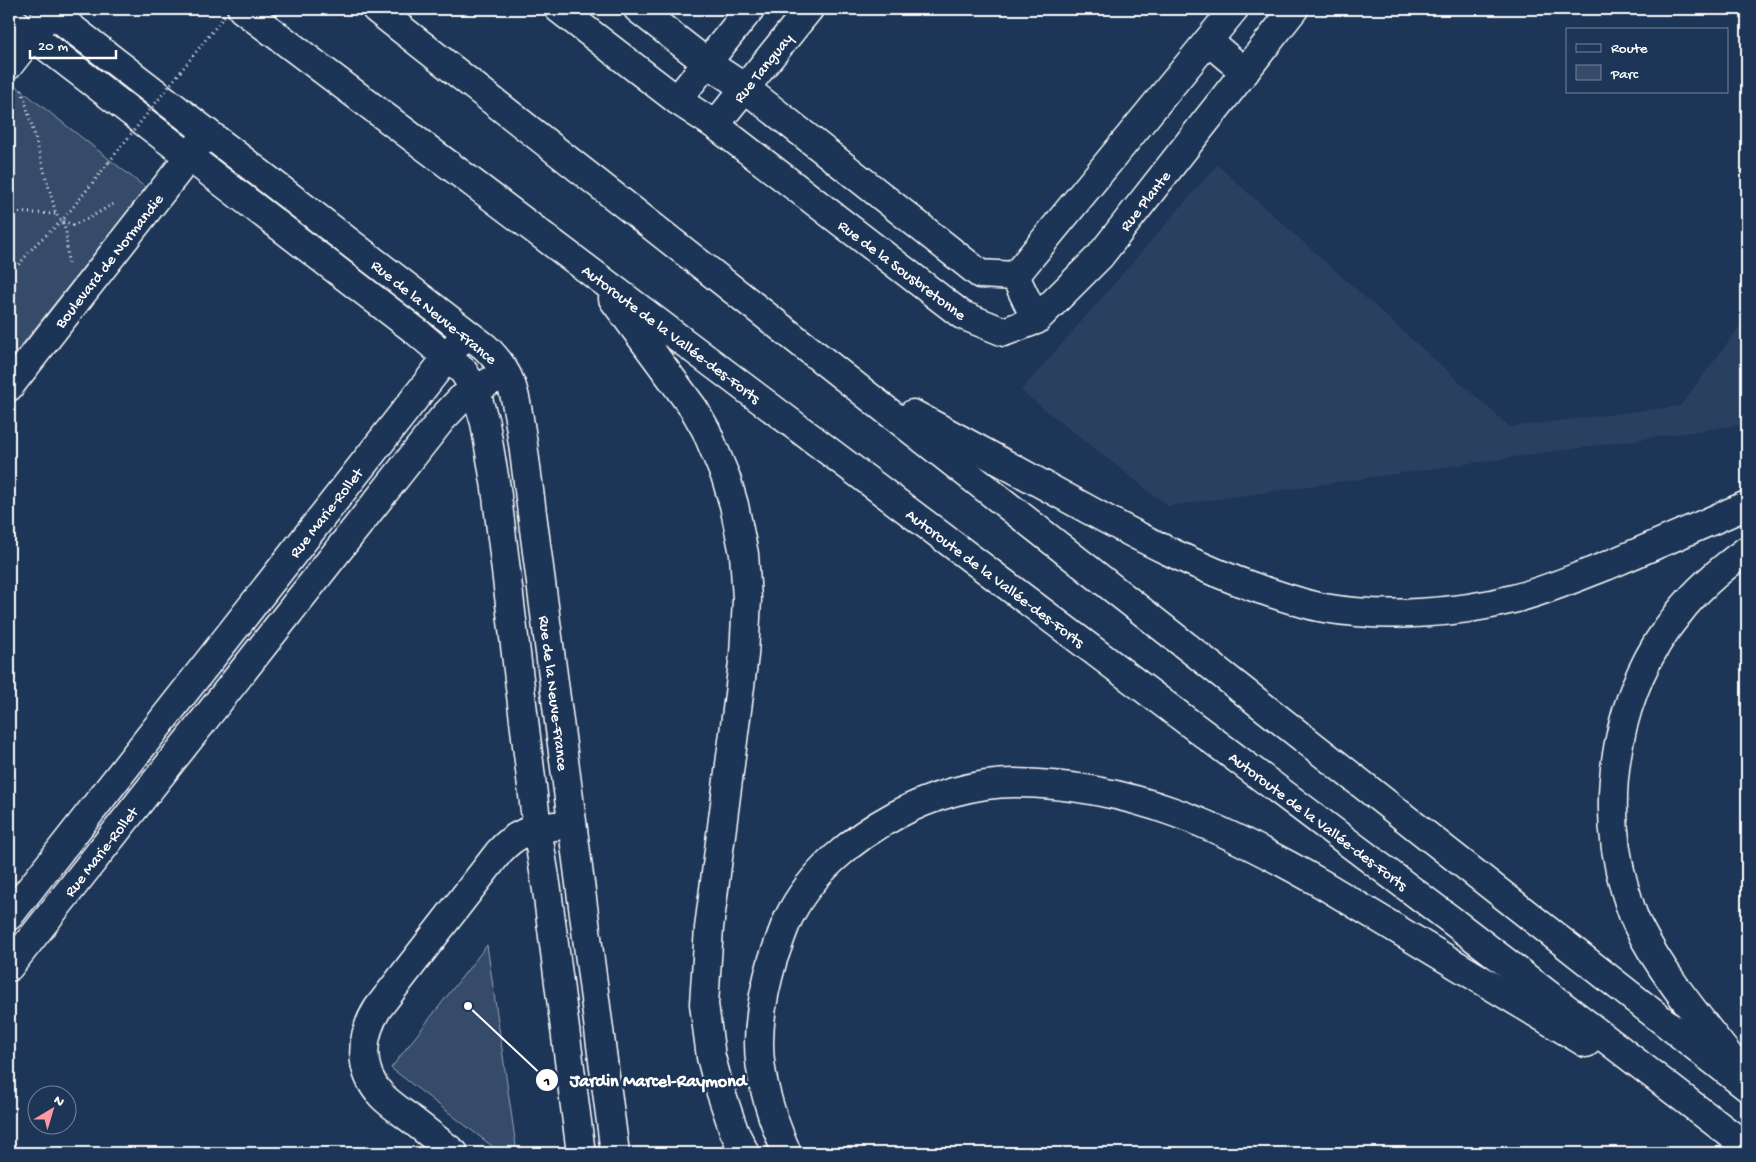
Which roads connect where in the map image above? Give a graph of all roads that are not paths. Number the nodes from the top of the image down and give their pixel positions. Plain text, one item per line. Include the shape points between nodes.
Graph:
1 (242, 9) edge
2 (376, 9) edge
3 (559, 9) edge
4 (638, 9) edge
5 (750, 9) edge
6 (808, 9) edge
7 (1234, 9) edge
8 (1294, 9) edge
9 (49, 10) edge
10 (9, 18) edge
11 (32, 36) junction
12 (1208, 42) junction
13 (707, 63) junction
14 (1245, 72) junction
15 (15, 76) edge
16 (745, 88) junction
17 (677, 100) junction
18 (715, 126) junction
19 (207, 133) junction
20 (189, 158) junction
21 (594, 274) junction
22 (1015, 276) junction
23 (1036, 320) junction
24 (466, 333) junction
25 (447, 356) junction
26 (842, 374) junction
27 (508, 376) junction
28 (9, 387) edge
29 (475, 389) junction
30 (1747, 505) edge
31 (1747, 550) edge
32 (185, 692) junction
33 (210, 713) junction
34 (571, 824) junction
35 (537, 828) junction
36 (9, 916) edge
37 (9, 967) edge
38 (1747, 1080) edge
39 (1747, 1087) edge
40 (1699, 1110) junction
41 (1747, 1147) edge
42 (454, 1153) edge
43 (581, 1153) edge
44 (615, 1153) edge
45 (744, 1153) edge
46 (787, 1153) edge

1 - 21 main road, Autoroute de la Vallée-des-Forts
2 - 26 main road
3 - 17 main road, Rue de la Sousbretonne
4 - 13 main road
5 - 13 main road
6 - 16 main road, Rue Tanguay
7 - 12 main road
8 - 14 main road, Rue Plante
9 - 11 main road
9 - 19 main road, Rue de la Neuve-France
10 - 11 main road, Rue de la Neuve-France
11 - 15 main road
11 - 20 main road, Rue de la Neuve-France
12 - 14 main road
12 - 22 main road
13 - 16 main road
13 - 17 main road
14 - 23 main road, Rue Plante via 1100,256
16 - 18 main road, Rue Tanguay
16 - 22 main road via 980,274
17 - 18 main road, Rue de la Sousbretonne
18 - 23 main road, Rue de la Sousbretonne via 962,316 1004,332
19 - 20 main road, Boulevard de Normandie
19 - 24 main road, Rue de la Neuve-France
20 - 25 main road, Rue de la Neuve-France
20 - 28 main road, Boulevard de Normandie
21 - 40 main road, Autoroute de la Vallée-des-Forts
21 - 45 main road via 706,430 726,478 744,554 747,599 744,655 709,928 704,1004 718,1084
22 - 23 main road
24 - 25 main road, Rue Marie-Rollet
24 - 27 main road, Rue de la Neuve-France via 497,358
25 - 29 main road, Rue de la Neuve-France via 463,370
25 - 32 main road, Rue Marie-Rollet
26 - 30 main road via 1182,559 1282,597 1323,608 1441,612 1512,600 1574,579
26 - 39 main road
27 - 29 main road, Rue Marie-Rollet
27 - 34 main road, Rue de la Neuve-France via 523,444
29 - 33 main road, Rue Marie-Rollet via 442,419
29 - 35 main road, Rue de la Neuve-France via 485,423 496,488
31 - 38 main road via 1677,614 1647,662 1618,743 1613,795 1620,872 1637,924 1680,992
32 - 33 main road
32 - 36 main road, Rue Marie-Rollet
33 - 37 main road, Rue Marie-Rollet
34 - 35 main road
34 - 44 main road, Rue de la Neuve-France
35 - 42 main road via 517,835 499,852 378,1008 366,1031 364,1058 375,1087
35 - 43 main road, Rue de la Neuve-France
40 - 41 main road, Autoroute de la Vallée-des-Forts
40 - 46 main road via 1322,884 1215,828 1157,806 1101,792 1072,786 1012,783 961,790 930,799 866,832 828,864 788,918 764,993 759,1043 765,1087

